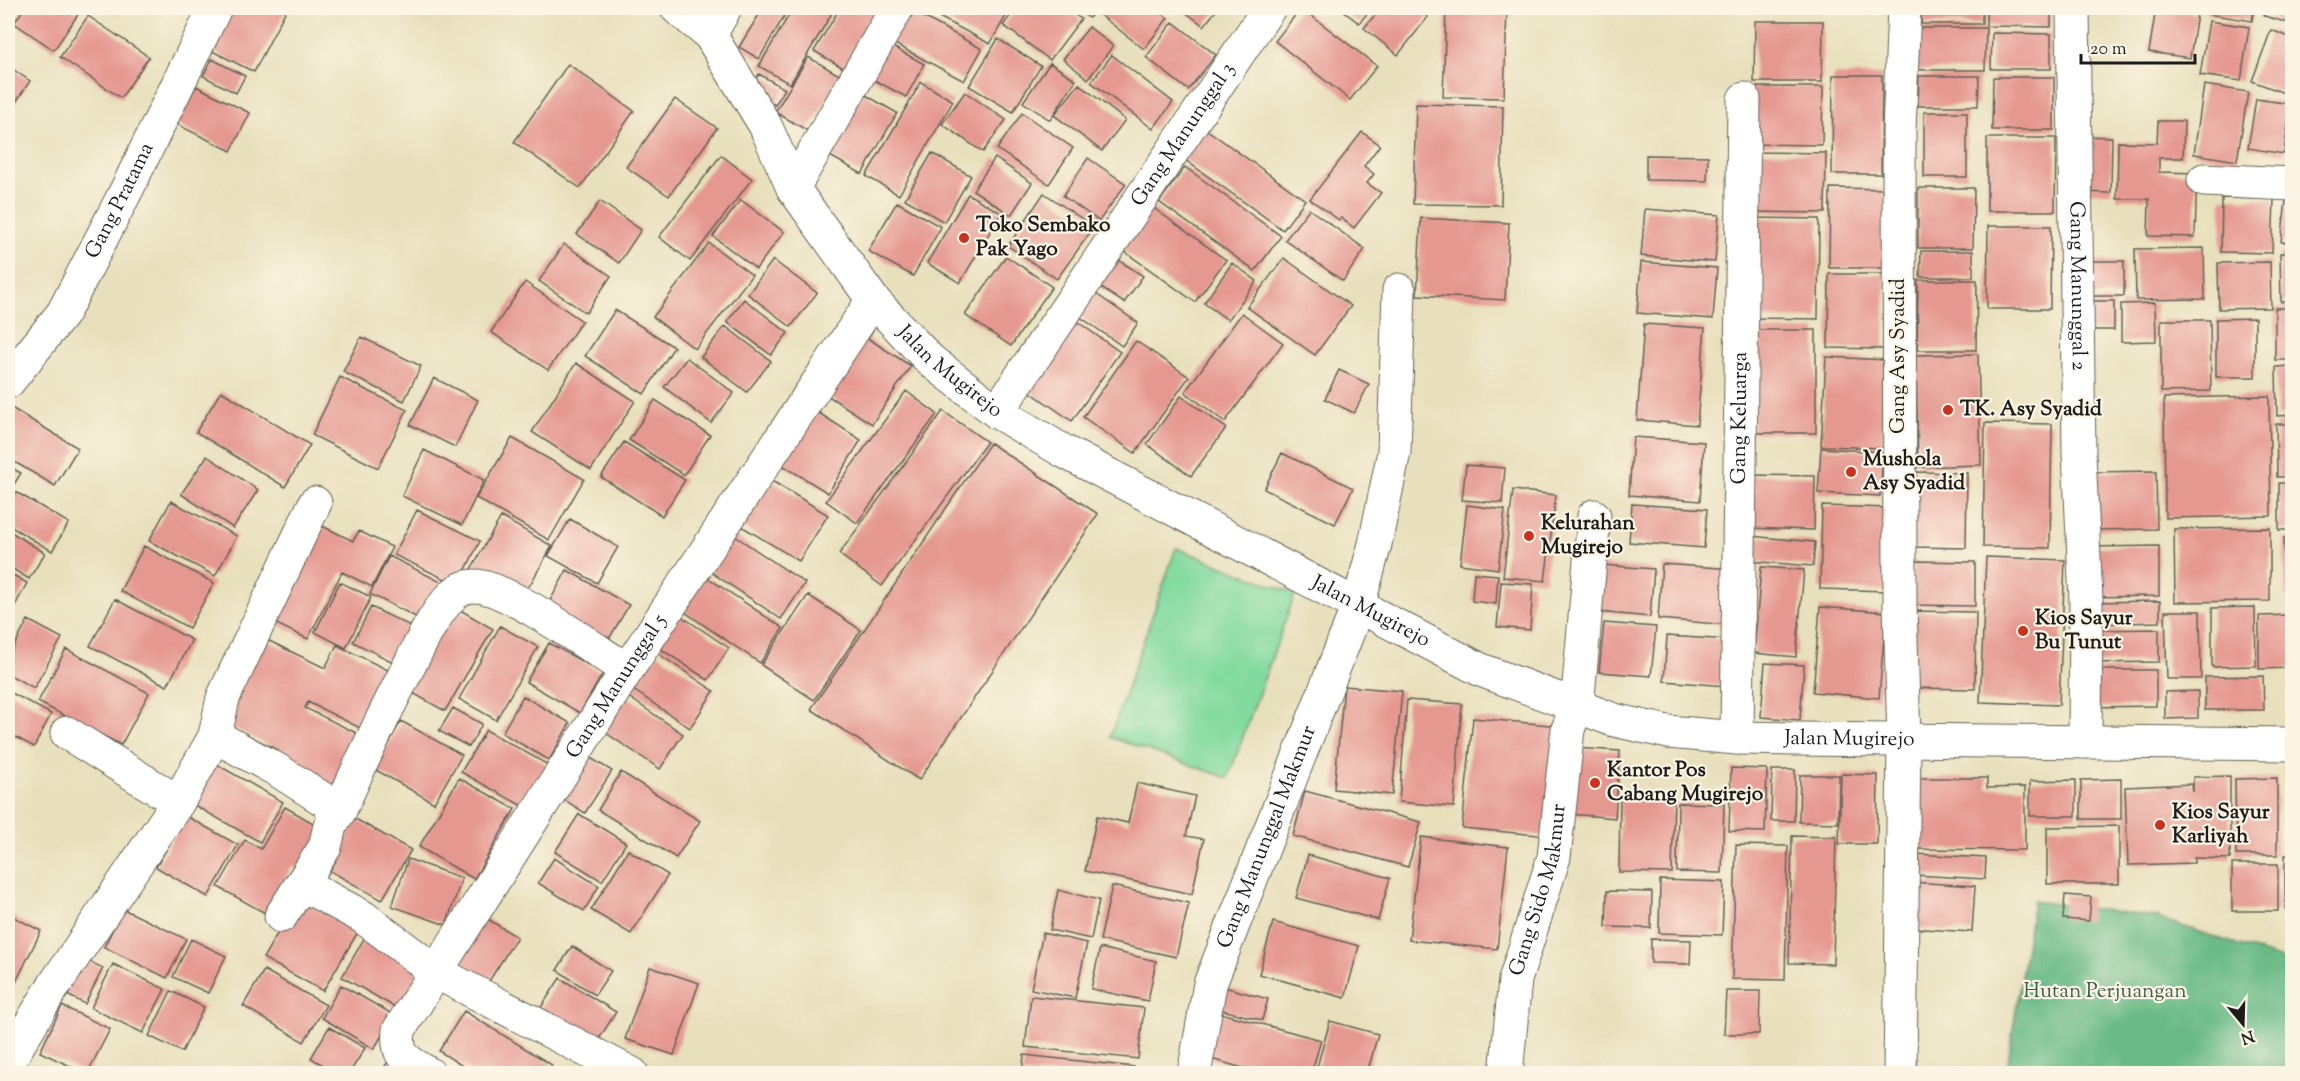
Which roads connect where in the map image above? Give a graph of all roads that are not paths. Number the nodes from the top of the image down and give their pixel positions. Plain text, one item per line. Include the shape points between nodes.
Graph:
1 (215, 8) edge
2 (677, 8) edge
3 (897, 8) edge
4 (1269, 8) edge
5 (1904, 8) edge
6 (2073, 8) edge
7 (718, 21) edge
8 (1744, 99) dead end
9 (2204, 180) dead end
10 (2292, 184) edge
11 (793, 188) junction
12 (1399, 290) dead end
13 (873, 300) junction
14 (8, 382) edge
15 (997, 411) junction
16 (315, 503) dead end
17 (1594, 516) dead end
18 (1358, 606) junction
19 (627, 670) junction
20 (1577, 707) junction
21 (67, 733) dead end
22 (215, 736) junction
23 (1737, 738) junction
24 (1904, 741) junction
25 (2085, 742) junction
26 (2292, 744) edge
27 (178, 802) junction
28 (340, 810) junction
29 (302, 884) junction
30 (281, 916) dead end
31 (436, 972) junction
32 (17, 1026) edge
33 (8, 1062) edge
34 (429, 1074) edge
35 (632, 1074) edge
36 (1194, 1074) edge
37 (1506, 1074) edge
38 (1900, 1074) edge

1 - 14 street, Gang Pratama via 63,312
2 - 7 street, Jalan Mugirejo
3 - 11 street
4 - 15 street, Gang Manunggal 3
5 - 24 street, Gang Asy Syadid via 1899,131 1899,605
6 - 25 street, Gang Manunggal 2 via 2079,453 2086,600
7 - 11 street, Jalan Mugirejo
8 - 23 street, Gang Keluarga
9 - 10 street
11 - 13 street, Jalan Mugirejo
12 - 18 street, Gang Manunggal Makmur via 1394,452
13 - 15 street, Jalan Mugirejo via 930,360
13 - 19 street, Gang Manunggal 5
15 - 18 street, Jalan Mugirejo via 1065,452
16 - 22 street via 224,698
17 - 20 street, Gang Sido Makmur
18 - 20 street, Jalan Mugirejo via 1481,670
18 - 36 street, Gang Manunggal Makmur via 1210,984
19 - 28 street via 531,610 490,589 465,587 451,597 430,626
19 - 31 street, Gang Manunggal 5
20 - 23 street, Jalan Mugirejo via 1668,732
20 - 37 street, Gang Sido Makmur via 1569,729 1554,857 1515,980
21 - 27 street
22 - 27 street
22 - 28 street
23 - 24 street, Jalan Mugirejo
24 - 25 street, Jalan Mugirejo
24 - 38 street, Gang Asy Syadid
25 - 26 street, Jalan Mugirejo
27 - 32 street
28 - 29 street via 330,826 325,848
29 - 30 street
29 - 31 street via 363,917
31 - 34 street, Gang Manunggal 5 via 399,1030 397,1046 405,1059
31 - 35 street
32 - 33 street

